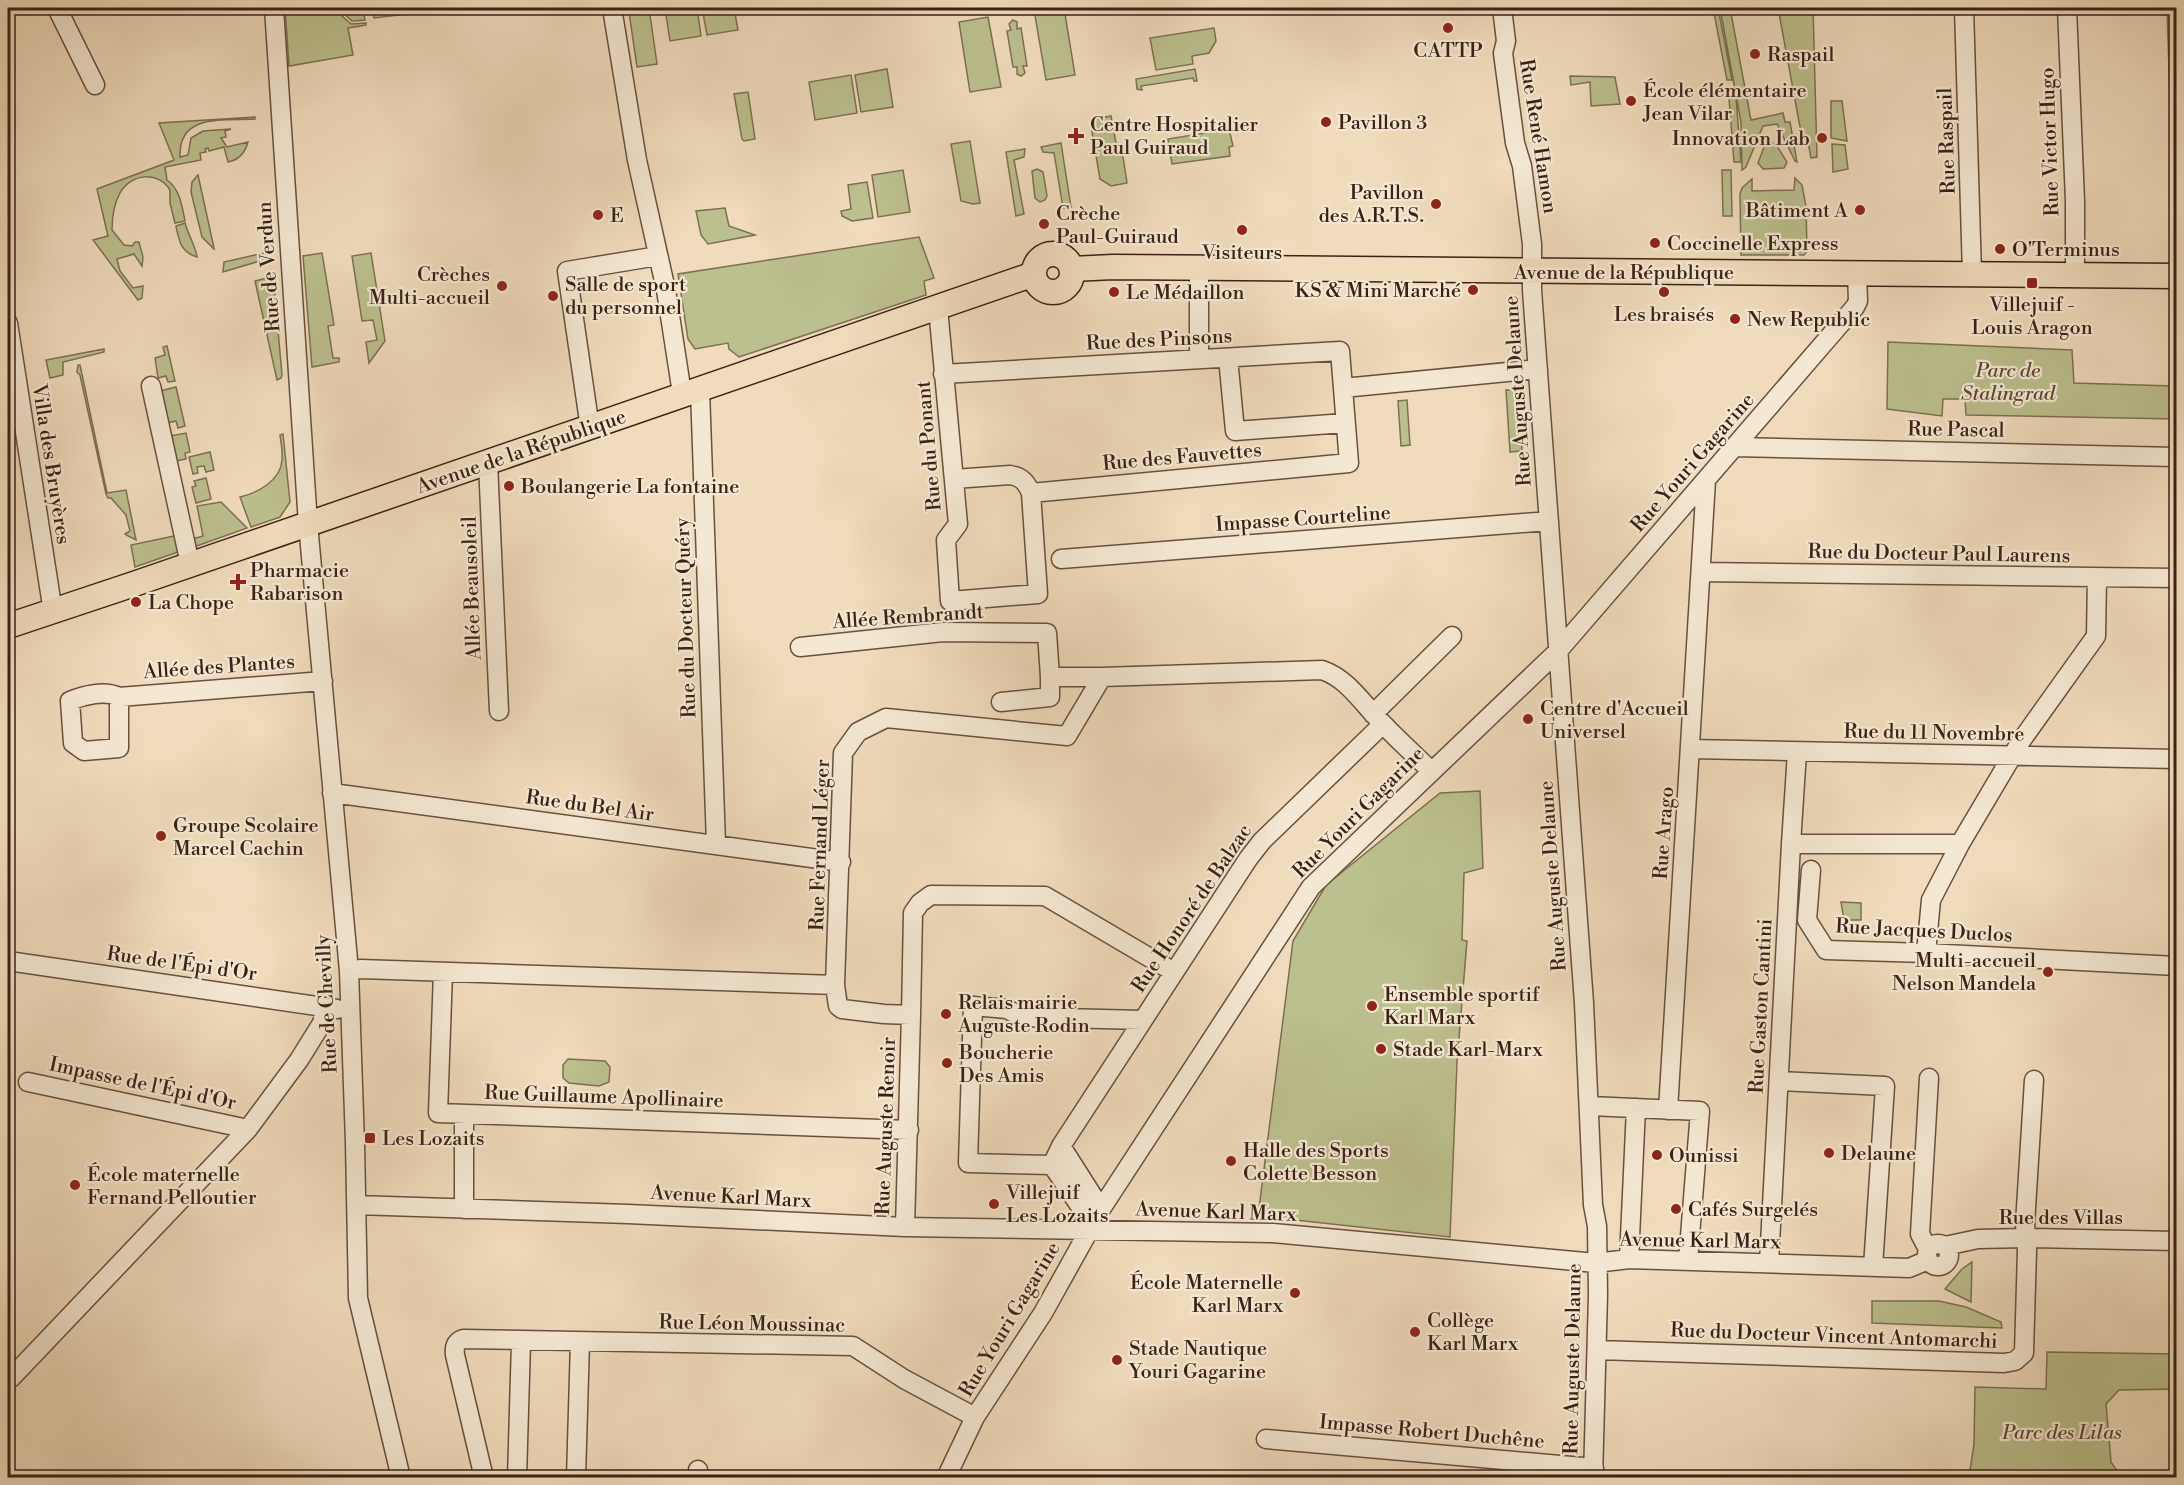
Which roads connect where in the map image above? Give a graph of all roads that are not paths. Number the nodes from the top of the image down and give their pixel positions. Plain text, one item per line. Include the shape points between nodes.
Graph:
1 (57, 8) edge
2 (274, 8) edge
3 (612, 8) edge
4 (1502, 8) edge
5 (1964, 8) edge
6 (2067, 8) edge
7 (95, 85) dead end
8 (658, 256) junction
9 (1199, 269) junction
10 (1533, 272) junction
11 (1857, 273) junction
12 (1972, 274) junction
13 (2075, 274) junction
14 (2176, 276) edge
15 (938, 308) junction
16 (8, 323) edge
17 (1199, 358) junction
18 (1228, 358) junction
19 (1538, 369) junction
20 (943, 374) junction
21 (151, 386) dead end
22 (1343, 388) junction
23 (692, 393) junction
24 (1346, 423) junction
25 (590, 428) junction
26 (1734, 447) junction
27 (2176, 457) edge
28 (488, 463) junction
29 (954, 479) junction
30 (1706, 480) junction
31 (1030, 493) junction
32 (1549, 521) junction
33 (308, 524) junction
34 (1061, 559) dead end
35 (190, 564) junction
36 (1701, 572) junction
37 (2097, 578) junction
38 (2176, 578) edge
39 (53, 612) junction
40 (8, 626) edge
41 (1452, 636) dead end
42 (800, 646) dead end
43 (1558, 651) junction
44 (1050, 677) junction
45 (1102, 677) junction
46 (323, 681) junction
47 (119, 697) dead end
48 (1001, 702) dead end
49 (499, 711) dead end
50 (1378, 719) junction
51 (1690, 749) junction
52 (1797, 752) junction
53 (2012, 756) junction
54 (2176, 759) edge
55 (1431, 771) junction
56 (332, 794) junction
57 (716, 844) junction
58 (1791, 844) junction
59 (1960, 844) junction
60 (840, 862) junction
61 (1811, 870) dead end
62 (1926, 953) junction
63 (8, 961) edge
64 (2176, 966) edge
65 (349, 971) junction
66 (443, 972) junction
67 (1174, 972) junction
68 (835, 985) junction
69 (326, 1007) junction
70 (351, 1008) junction
71 (910, 1014) junction
72 (1143, 1020) junction
73 (1929, 1078) dead end
74 (2034, 1080) dead end
75 (1779, 1081) junction
76 (28, 1082) dead end
77 (1590, 1106) junction
78 (1636, 1108) junction
79 (1668, 1110) junction
80 (464, 1114) junction
81 (248, 1129) junction
82 (909, 1130) junction
83 (1061, 1146) junction
84 (1052, 1165) junction
85 (356, 1205) junction
86 (464, 1209) junction
87 (1101, 1209) junction
88 (905, 1227) junction
89 (1089, 1229) junction
90 (2026, 1238) junction
91 (2176, 1241) edge
92 (1934, 1252) junction
93 (1629, 1259) junction
94 (1688, 1261) junction
95 (1596, 1263) junction
96 (1769, 1263) junction
97 (1873, 1267) junction
98 (521, 1342) junction
99 (580, 1342) junction
100 (1597, 1350) junction
101 (11, 1378) dead end
102 (975, 1417) junction
103 (1266, 1439) dead end
104 (1593, 1473) edge
105 (401, 1478) edge
106 (484, 1478) edge
107 (517, 1478) edge
108 (576, 1478) edge
109 (946, 1478) edge

1 - 7 street
2 - 33 street, Rue de Verdun
3 - 8 street, Rue du Docteur Quéry via 637,160
4 - 10 street, Rue René Hamon via 1506,40 1503,53 1515,143 1522,166
5 - 12 street, Rue Raspail
6 - 13 street, Rue Victor Hugo
8 - 23 street, Rue du Docteur Quéry via 681,387
8 - 25 street via 567,271
9 - 10 main road, Avenue de la République
9 - 15 main road, Avenue de la République via 1072,269 1071,282 1056,292 1039,286 1034,274
9 - 17 street
10 - 11 main road, Avenue de la République
10 - 19 street, Rue Auguste Delaune
11 - 12 main road, Avenue de la République
11 - 26 street, Rue Youri Gagarine via 1856,307
12 - 13 main road, Avenue de la République
13 - 14 main road, Avenue de la République
15 - 20 street, Rue du Ponant
15 - 23 main road, Avenue de la République
16 - 39 street, Villa des Bruyères
17 - 18 street, Rue des Pinsons
17 - 20 street, Rue des Pinsons
18 - 22 street, Rue des Pinsons via 1340,351
18 - 24 street via 1235,431
19 - 22 street
19 - 32 street, Rue Auguste Delaune
20 - 29 street, Rue du Ponant
21 - 35 street
22 - 24 street, Rue des Fauvettes
23 - 25 main road, Avenue de la République
23 - 57 street, Rue du Docteur Quéry
24 - 31 street, Rue des Fauvettes via 1349,463
25 - 28 main road, Avenue de la République
26 - 27 street, Rue Pascal
26 - 30 street, Rue Youri Gagarine
28 - 33 main road, Avenue de la République
28 - 49 street, Allée Beausoleil
29 - 31 street via 1010,475 1027,483
29 - 31 street, Rue du Ponant via 958,524 946,540 950,601 1038,594
30 - 36 street, Rue Arago
30 - 43 street, Rue Youri Gagarine
32 - 34 street, Impasse Courteline
32 - 43 street, Rue Auguste Delaune
33 - 35 main road, Avenue de la République
33 - 46 street, Rue de Chevilly
35 - 39 main road, Avenue de la République
36 - 37 street, Rue du Docteur Paul Laurens
36 - 51 street, Rue Arago
37 - 38 street, Rue du Docteur Paul Laurens
37 - 53 street via 2096,636
39 - 40 main road, Avenue de la République
41 - 50 street, Rue Honoré de Balzac
42 - 44 street, Allée Rembrandt via 943,632 1047,633
43 - 55 street, Rue Youri Gagarine
43 - 77 street, Rue Auguste Delaune
44 - 45 street
44 - 48 street, Allée Rembrandt via 1050,698
45 - 50 street via 1322,670 1343,681
45 - 60 street, Rue Fernand Léger via 1067,736 886,718 858,732 843,753
46 - 47 street, Allée des Plantes
46 - 56 street, Rue de Chevilly
50 - 55 street
50 - 67 street, Rue Honoré de Balzac via 1262,841
51 - 52 street, Rue du 11 Novembre
51 - 79 street, Rue Arago
52 - 53 street, Rue du 11 Novembre
52 - 58 street, Rue Gaston Cantini
53 - 54 street, Rue du 11 Novembre
53 - 59 street
55 - 87 street, Rue Youri Gagarine via 1311,888
56 - 57 street, Rue du Bel Air
56 - 65 street, Rue de Chevilly
57 - 60 street, Rue du Bel Air
58 - 59 street
58 - 75 street, Rue Gaston Cantini
59 - 62 street via 1931,900
60 - 68 street, Rue Fernand Léger
61 - 62 street, Rue Jacques Duclos via 1807,920 1826,950
62 - 64 street, Rue Jacques Duclos
63 - 69 street, Rue de l'Épi d'Or
65 - 66 street
65 - 70 street, Rue de Chevilly
66 - 68 street
66 - 80 street, Rue Guillaume Apollinaire via 438,1113
67 - 71 street via 1045,896 931,895 913,913
67 - 72 street, Rue Honoré de Balzac
68 - 71 street, Rue Auguste Renoir via 838,1006 843,1009
69 - 70 street, Rue de l'Épi d'Or
69 - 81 street via 322,1023 299,1060
70 - 85 street, Rue de Chevilly
71 - 82 street, Rue Auguste Renoir
72 - 83 street, Rue Honoré de Balzac
72 - 84 street via 1022,1017 1007,1009 973,1006 968,1163
73 - 92 street via 1920,1234
74 - 90 street, Rue du Docteur Vincent Antomarchi
75 - 96 street, Rue Gaston Cantini
75 - 97 street via 1885,1086
76 - 81 street, Impasse de l'Épi d'Or
77 - 78 street
77 - 95 street, Rue Auguste Delaune
78 - 79 street
78 - 93 street
79 - 94 street via 1700,1111
80 - 82 street, Rue Guillaume Apollinaire
80 - 86 street
81 - 101 street
82 - 88 street, Rue Auguste Renoir
83 - 84 street, Rue Honoré de Balzac
83 - 87 street
84 - 89 street via 1082,1209
85 - 86 street, Avenue Karl Marx
85 - 105 street, Rue de Chevilly via 358,1298
86 - 88 street, Avenue Karl Marx
87 - 89 street, Rue Youri Gagarine
88 - 89 street, Avenue Karl Marx
89 - 95 street, Avenue Karl Marx via 1273,1233
89 - 102 street, Rue Youri Gagarine via 1043,1313
90 - 91 street, Rue des Villas
90 - 92 street, Rue des Villas via 1978,1239
90 - 100 street, Rue du Docteur Vincent Antomarchi via 2024,1353 2016,1361
92 - 97 street, Avenue Karl Marx via 1909,1268
93 - 94 street, Avenue Karl Marx
93 - 95 street, Avenue Karl Marx
94 - 96 street, Avenue Karl Marx
95 - 100 street, Rue Auguste Delaune
96 - 97 street, Avenue Karl Marx
98 - 99 street, Rue Léon Moussinac
98 - 106 street, Rue Léon Moussinac via 463,1339 455,1346
98 - 107 street
99 - 102 street, Rue Léon Moussinac via 853,1346
99 - 108 street
100 - 104 street, Rue Auguste Delaune
102 - 109 street, Rue Youri Gagarine
103 - 104 street, Impasse Robert Duchêne

